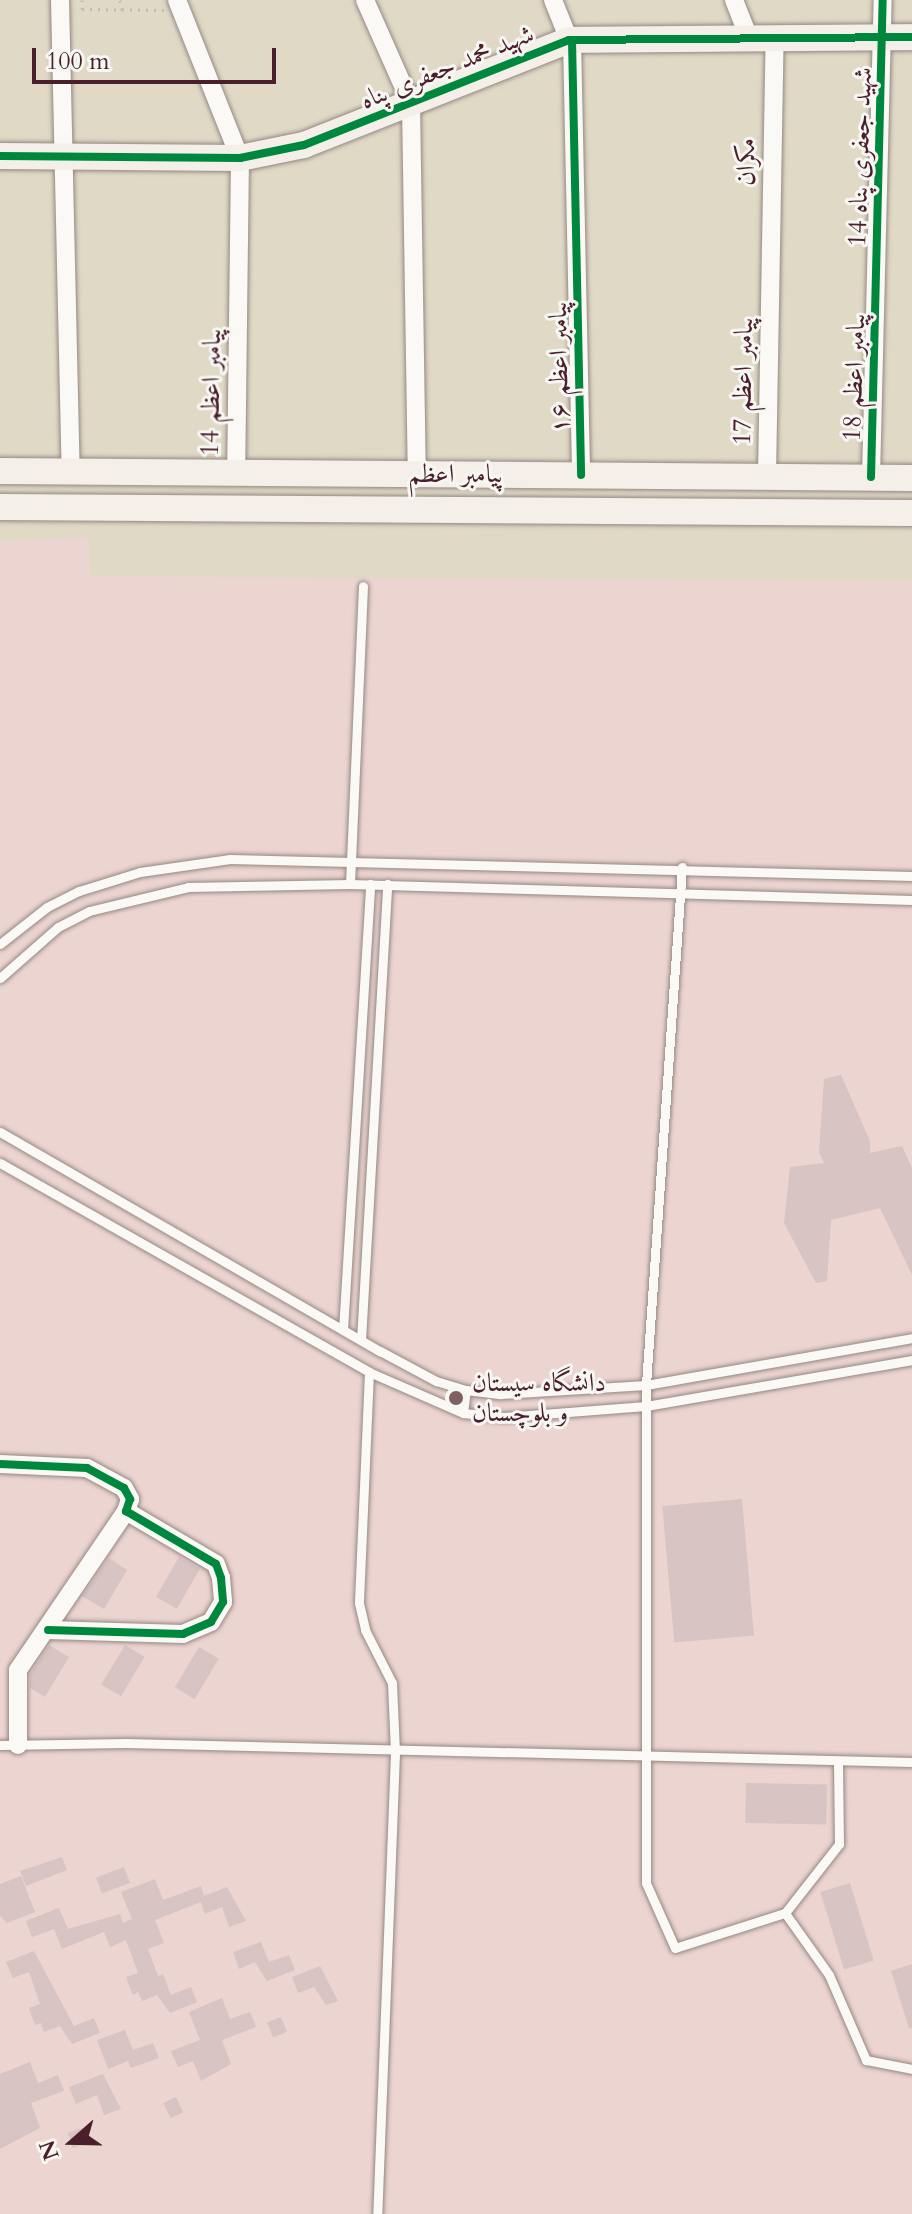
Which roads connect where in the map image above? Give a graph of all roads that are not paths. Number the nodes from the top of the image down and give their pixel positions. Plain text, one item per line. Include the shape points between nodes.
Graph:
1 (60, 0) edge
2 (177, 0) edge
3 (365, 0) edge
4 (553, 0) edge
5 (734, 0) edge
6 (883, 0) edge
7 (883, 37) junction
8 (912, 37) edge
9 (762, 38) junction
10 (570, 40) junction
11 (411, 104) junction
12 (65, 154) junction
13 (0, 156) edge
14 (240, 158) junction
15 (876, 278) joint
16 (770, 287) joint
17 (236, 470) junction
18 (0, 471) edge
19 (71, 471) junction
20 (417, 474) junction
21 (581, 475) junction
22 (767, 476) junction
23 (871, 477) junction
24 (912, 478) edge
25 (0, 507) edge
26 (912, 513) edge
27 (363, 586) dead end
28 (351, 862) junction
29 (682, 867) junction
30 (912, 876) edge
31 (350, 884) junction
32 (370, 884) junction
33 (387, 884) junction
34 (680, 892) junction
35 (912, 900) edge
36 (0, 944) edge
37 (0, 978) edge
38 (0, 1132) edge
39 (0, 1163) edge
40 (343, 1330) junction
41 (912, 1338) edge
42 (361, 1340) junction
43 (912, 1360) edge
44 (369, 1372) junction
45 (646, 1385) junction
46 (466, 1390) junction
47 (646, 1406) junction
48 (463, 1413) junction
49 (0, 1464) edge
50 (126, 1511) junction
51 (48, 1630) junction
52 (9, 1745) edge
53 (395, 1753) junction
54 (648, 1758) junction
55 (838, 1761) junction
56 (912, 1762) edge
57 (785, 1913) junction
58 (912, 2069) edge
59 (377, 2214) edge

1 - 12 street
2 - 14 street
3 - 11 street
4 - 10 street
5 - 9 street
6 - 7 street, شهید جعفری پناه 14
7 - 8 main road, شهید محمد جعفری پناه
7 - 9 main road, شهید محمد جعفری پناه
7 - 15 street, شهید جعفری پناه 14
9 - 10 main road, شهید محمد جعفری پناه
9 - 16 street, مکران
10 - 11 main road, شهید محمد جعفری پناه
10 - 21 street, پیامبر اعظم ۱۶
11 - 14 main road, شهید محمد جعفری پناه via 304,145
11 - 20 street
12 - 13 main road, شهید محمد جعفری پناه
12 - 14 main road, شهید محمد جعفری پناه
12 - 19 street
14 - 17 street, پیامبر اعظم 14
15 - 23 street, پیامبر اعظم 18
16 - 22 street, پیامبر اعظم 17
17 - 19 main road, پیامبر اعظم
17 - 20 main road, پیامبر اعظم
18 - 19 main road, پیامبر اعظم
20 - 21 main road, پیامبر اعظم
21 - 22 main road, پیامبر اعظم
22 - 23 main road, پیامبر اعظم
23 - 24 main road, پیامبر اعظم
25 - 26 main road, پیامبر اعظم
27 - 28 lane
28 - 29 lane
28 - 31 lane
28 - 36 lane via 230,859 140,872 47,907
29 - 30 lane
29 - 34 lane
31 - 32 lane
31 - 37 lane via 225,884 144,894 58,927
32 - 33 lane
32 - 40 lane
33 - 34 lane
33 - 42 lane
34 - 35 lane
34 - 45 lane
38 - 40 lane
39 - 44 lane
40 - 42 lane
41 - 45 lane
42 - 46 lane via 436,1381
43 - 47 lane
44 - 48 lane
44 - 53 lane via 359,1603 365,1630 392,1683
45 - 46 lane via 501,1394
45 - 47 lane
46 - 48 lane
47 - 48 lane via 504,1417
47 - 54 lane
49 - 50 street via 87,1468 124,1488 130,1499
50 - 51 street
50 - 51 street via 216,1564 223,1602 211,1622 183,1634
51 - 52 street via 18,1670
52 - 53 lane via 126,1743
53 - 54 lane
53 - 59 lane
54 - 55 lane
54 - 57 lane via 646,1883 675,1948
55 - 56 lane
55 - 57 lane via 839,1844
57 - 58 lane via 829,1975 866,2060

